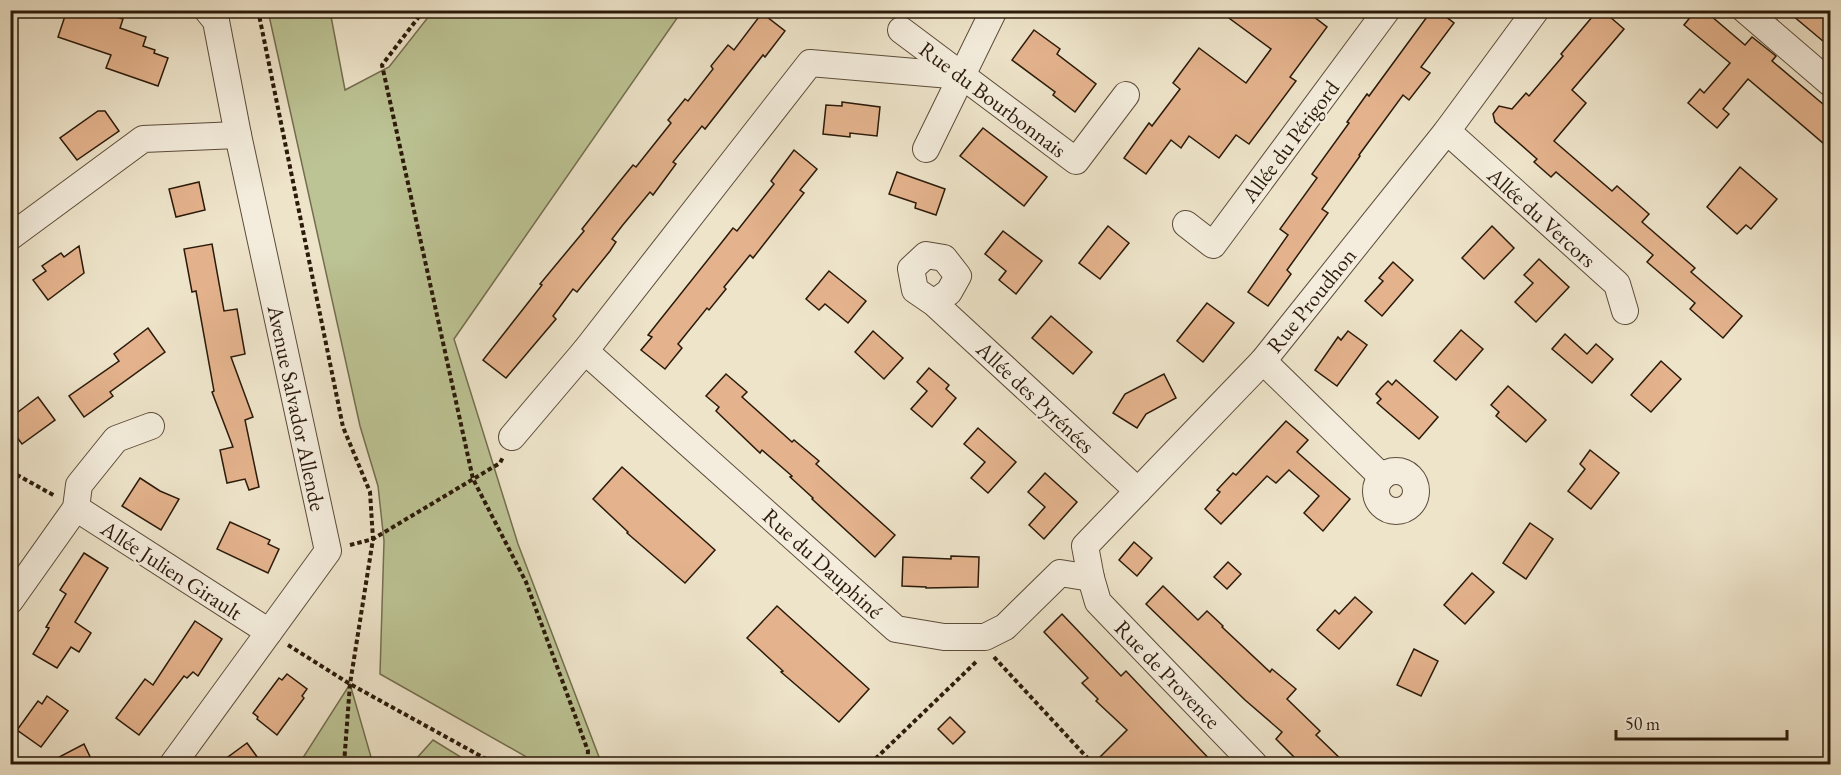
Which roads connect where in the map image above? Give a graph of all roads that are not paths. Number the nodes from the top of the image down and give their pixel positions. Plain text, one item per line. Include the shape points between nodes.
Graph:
1 (207, 10) edge
2 (994, 10) edge
3 (1387, 10) edge
4 (1536, 10) edge
5 (1745, 10) edge
6 (901, 30) dead end
7 (963, 76) junction
8 (1830, 83) edge
9 (1126, 95) dead end
10 (1447, 131) junction
11 (238, 135) junction
12 (926, 149) dead end
13 (1186, 224) dead end
14 (10, 237) edge
15 (934, 303) dead end
16 (1625, 311) dead end
17 (585, 351) junction
18 (1263, 361) junction
19 (152, 426) dead end
20 (512, 437) road end
21 (1382, 477) dead end
22 (1138, 491) junction
23 (76, 508) junction
24 (1091, 578) junction
25 (10, 601) edge
26 (269, 632) junction
27 (173, 765) edge
28 (1254, 765) edge

1 - 11 street, Avenue Salvador Allende via 216,21
2 - 7 street
3 - 13 street, Allée du Périgord via 1213,244
4 - 10 street, Rue Proudhon
5 - 8 street
6 - 7 street, Rue du Bourbonnais
7 - 9 street, Rue du Bourbonnais via 1076,161
7 - 12 street
7 - 17 street via 810,63
10 - 16 street, Allée du Vercors via 1617,284
10 - 18 street, Rue Proudhon
11 - 14 street via 143,140
11 - 26 street, Avenue Salvador Allende via 328,551
15 - 22 street, Allée des Pyrénées
17 - 20 street
17 - 24 street, Rue du Dauphiné via 896,629 986,644 1059,573
18 - 21 street
18 - 22 street, Rue Proudhon
19 - 23 street, Allée Julien Girault via 116,439 79,485
22 - 24 street, Rue Proudhon via 1085,546
23 - 25 street, Allée Julien Girault
23 - 26 street, Allée Julien Girault
24 - 28 street, Rue de Provence via 1098,602
26 - 27 street

